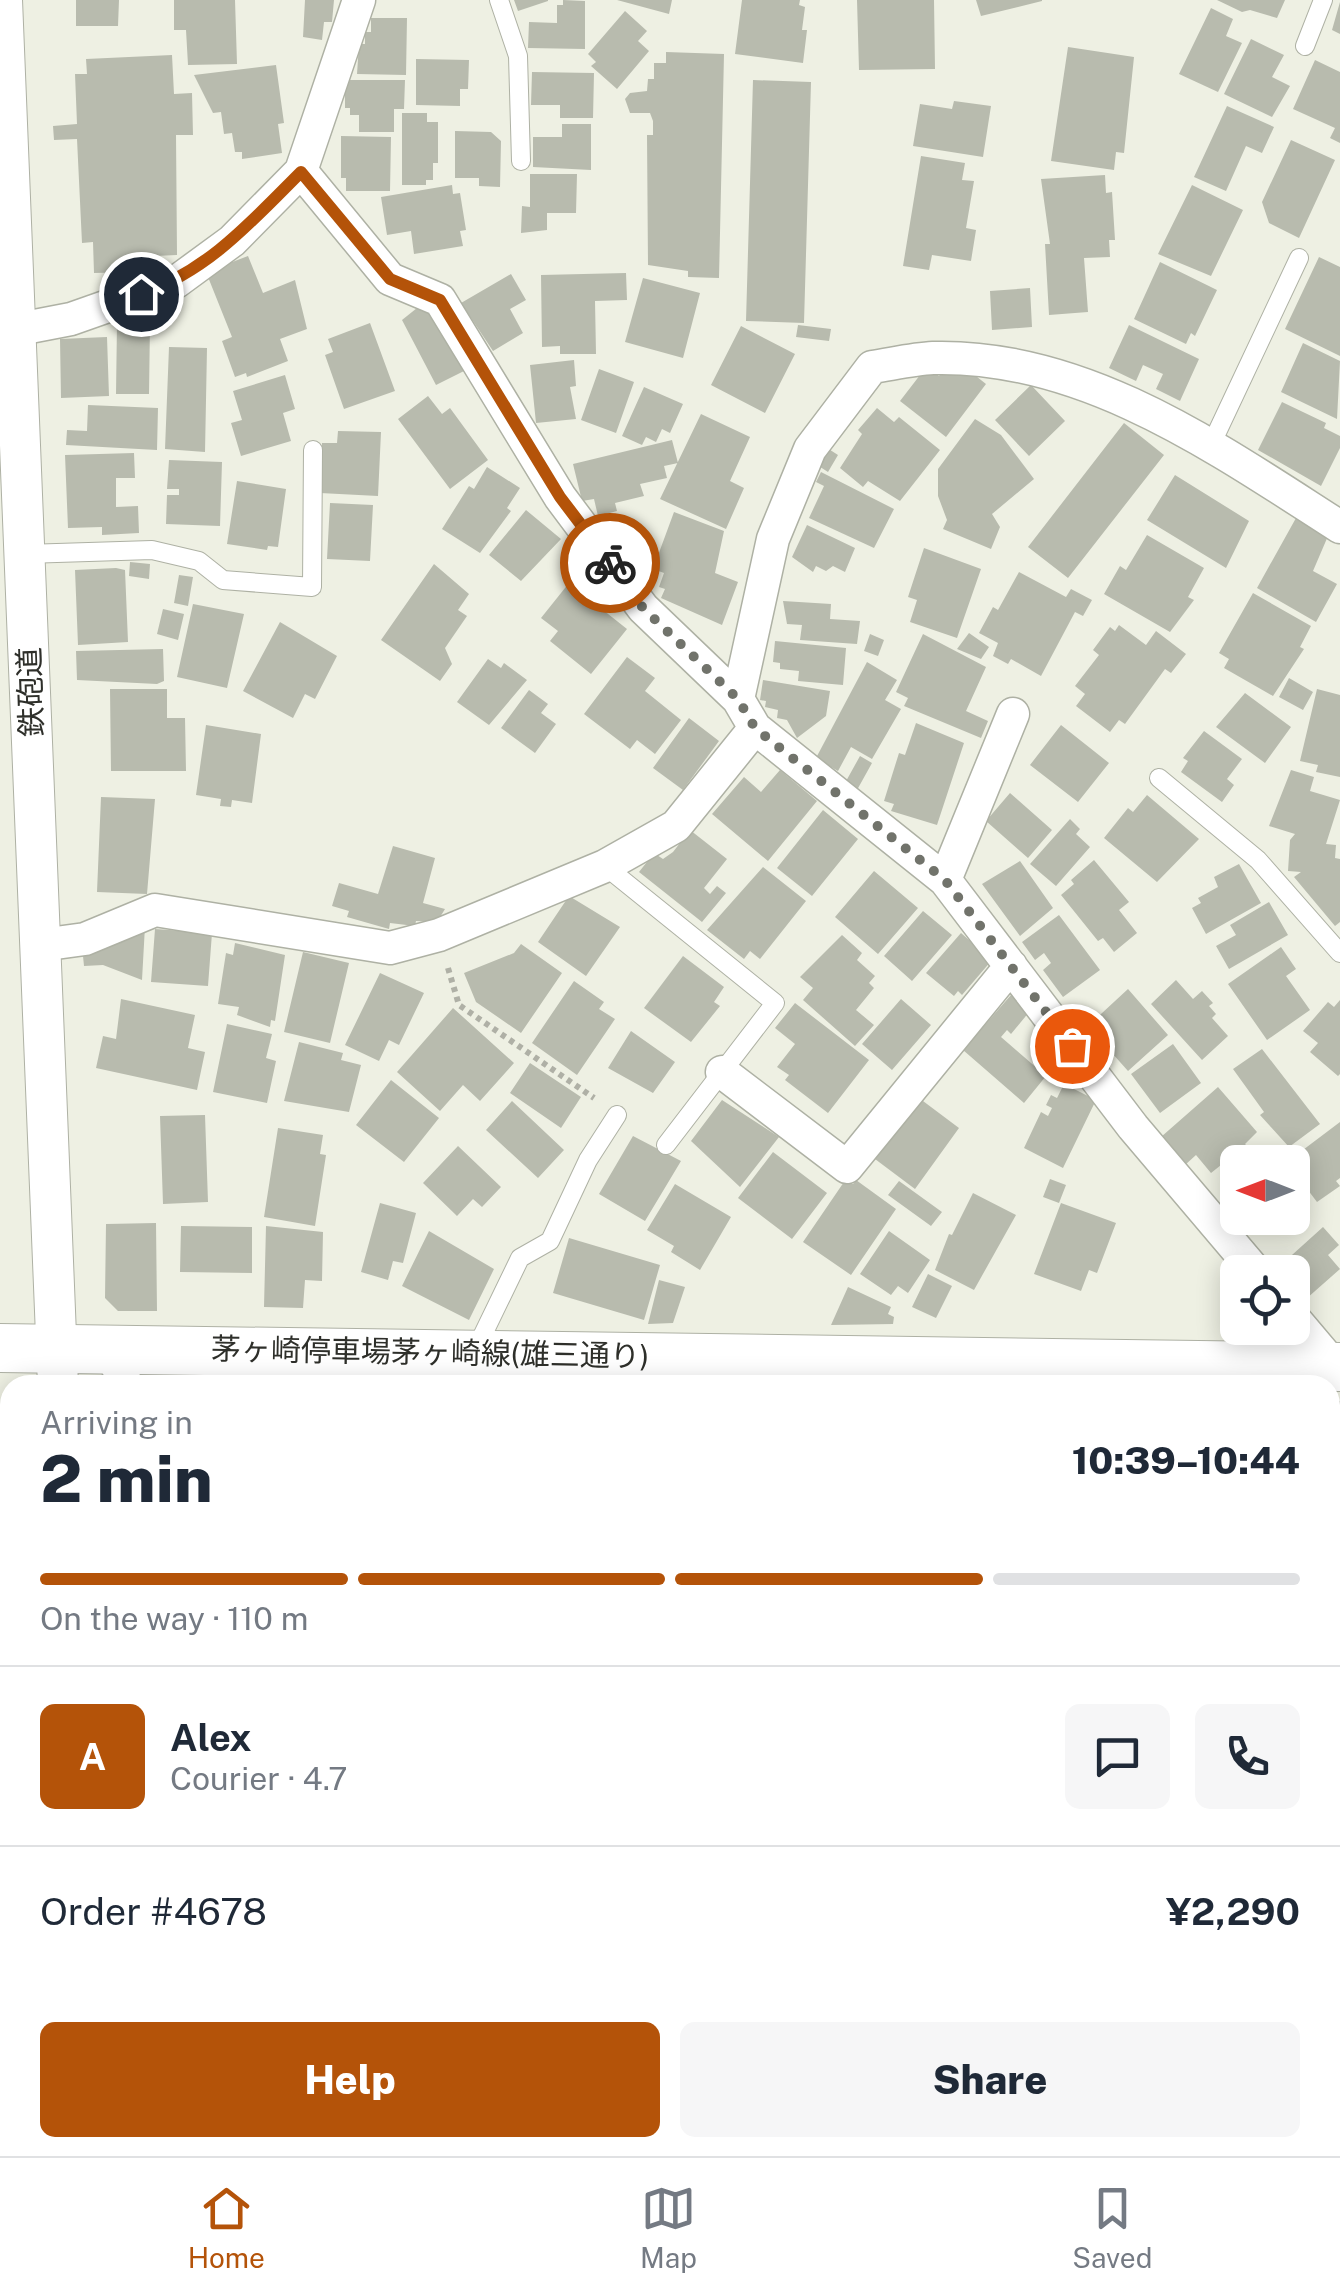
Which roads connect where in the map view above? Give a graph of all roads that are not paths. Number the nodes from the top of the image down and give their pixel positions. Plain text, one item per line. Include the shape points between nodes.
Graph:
1 (2, 0) edge
2 (359, 0) edge
3 (499, 0) edge
4 (1323, 0) edge
5 (1305, 46) dead end
6 (3, 101) edge
7 (520, 161) dead end
8 (301, 172) junction
9 (1298, 258) dead end
10 (14, 330) junction
11 (1212, 445) junction
12 (313, 450) dead end
13 (1340, 527) edge
14 (24, 554) junction
15 (738, 699) junction
16 (1013, 714) dead end
17 (755, 728) junction
18 (1159, 778) dead end
19 (605, 866) junction
20 (945, 880) junction
21 (40, 945) junction
22 (1340, 953) edge
23 (1011, 966) junction
24 (722, 1072) junction
25 (618, 1115) road end
26 (666, 1145) dead end
27 (1242, 1255) edge
28 (1310, 1336) edge
29 (0, 1348) edge
30 (57, 1366) edge
31 (117, 1366) edge
32 (1338, 1367) edge
33 (466, 1369) edge

1 - 6 street, 鉄砲道
2 - 8 street
3 - 7 lane via 518,56
4 - 5 lane
6 - 10 street, 鉄砲道
8 - 10 street via 232,241 176,282 71,319
8 - 15 street via 390,279 440,300 560,497 619,576 643,608
9 - 11 lane
10 - 14 street, 鉄砲道
11 - 13 street
11 - 15 street via 1097,388 1022,366 933,358 872,368 810,449 780,521
12 - 14 lane via 312,587 223,580 199,561 152,550
14 - 21 street, 鉄砲道
15 - 17 street
16 - 20 street
17 - 19 street via 676,826
17 - 20 street
18 - 22 lane via 1258,860
19 - 21 street via 439,935 390,948 154,910 85,939
19 - 24 lane via 775,1003
20 - 23 street
21 - 30 street, 鉄砲道
23 - 24 street via 847,1167
23 - 27 street via 1133,1127
24 - 26 lane
25 - 33 lane via 588,1160 550,1241 520,1258
28 - 32 street
29 - 30 main road, 茅ヶ崎停車場茅ヶ崎線(雄三通り)
30 - 31 main road, 茅ヶ崎停車場茅ヶ崎線(雄三通り)
31 - 33 main road, 茅ヶ崎停車場茅ヶ崎線(雄三通り)
32 - 33 main road, 茅ヶ崎停車場茅ヶ崎線(雄三通り)

